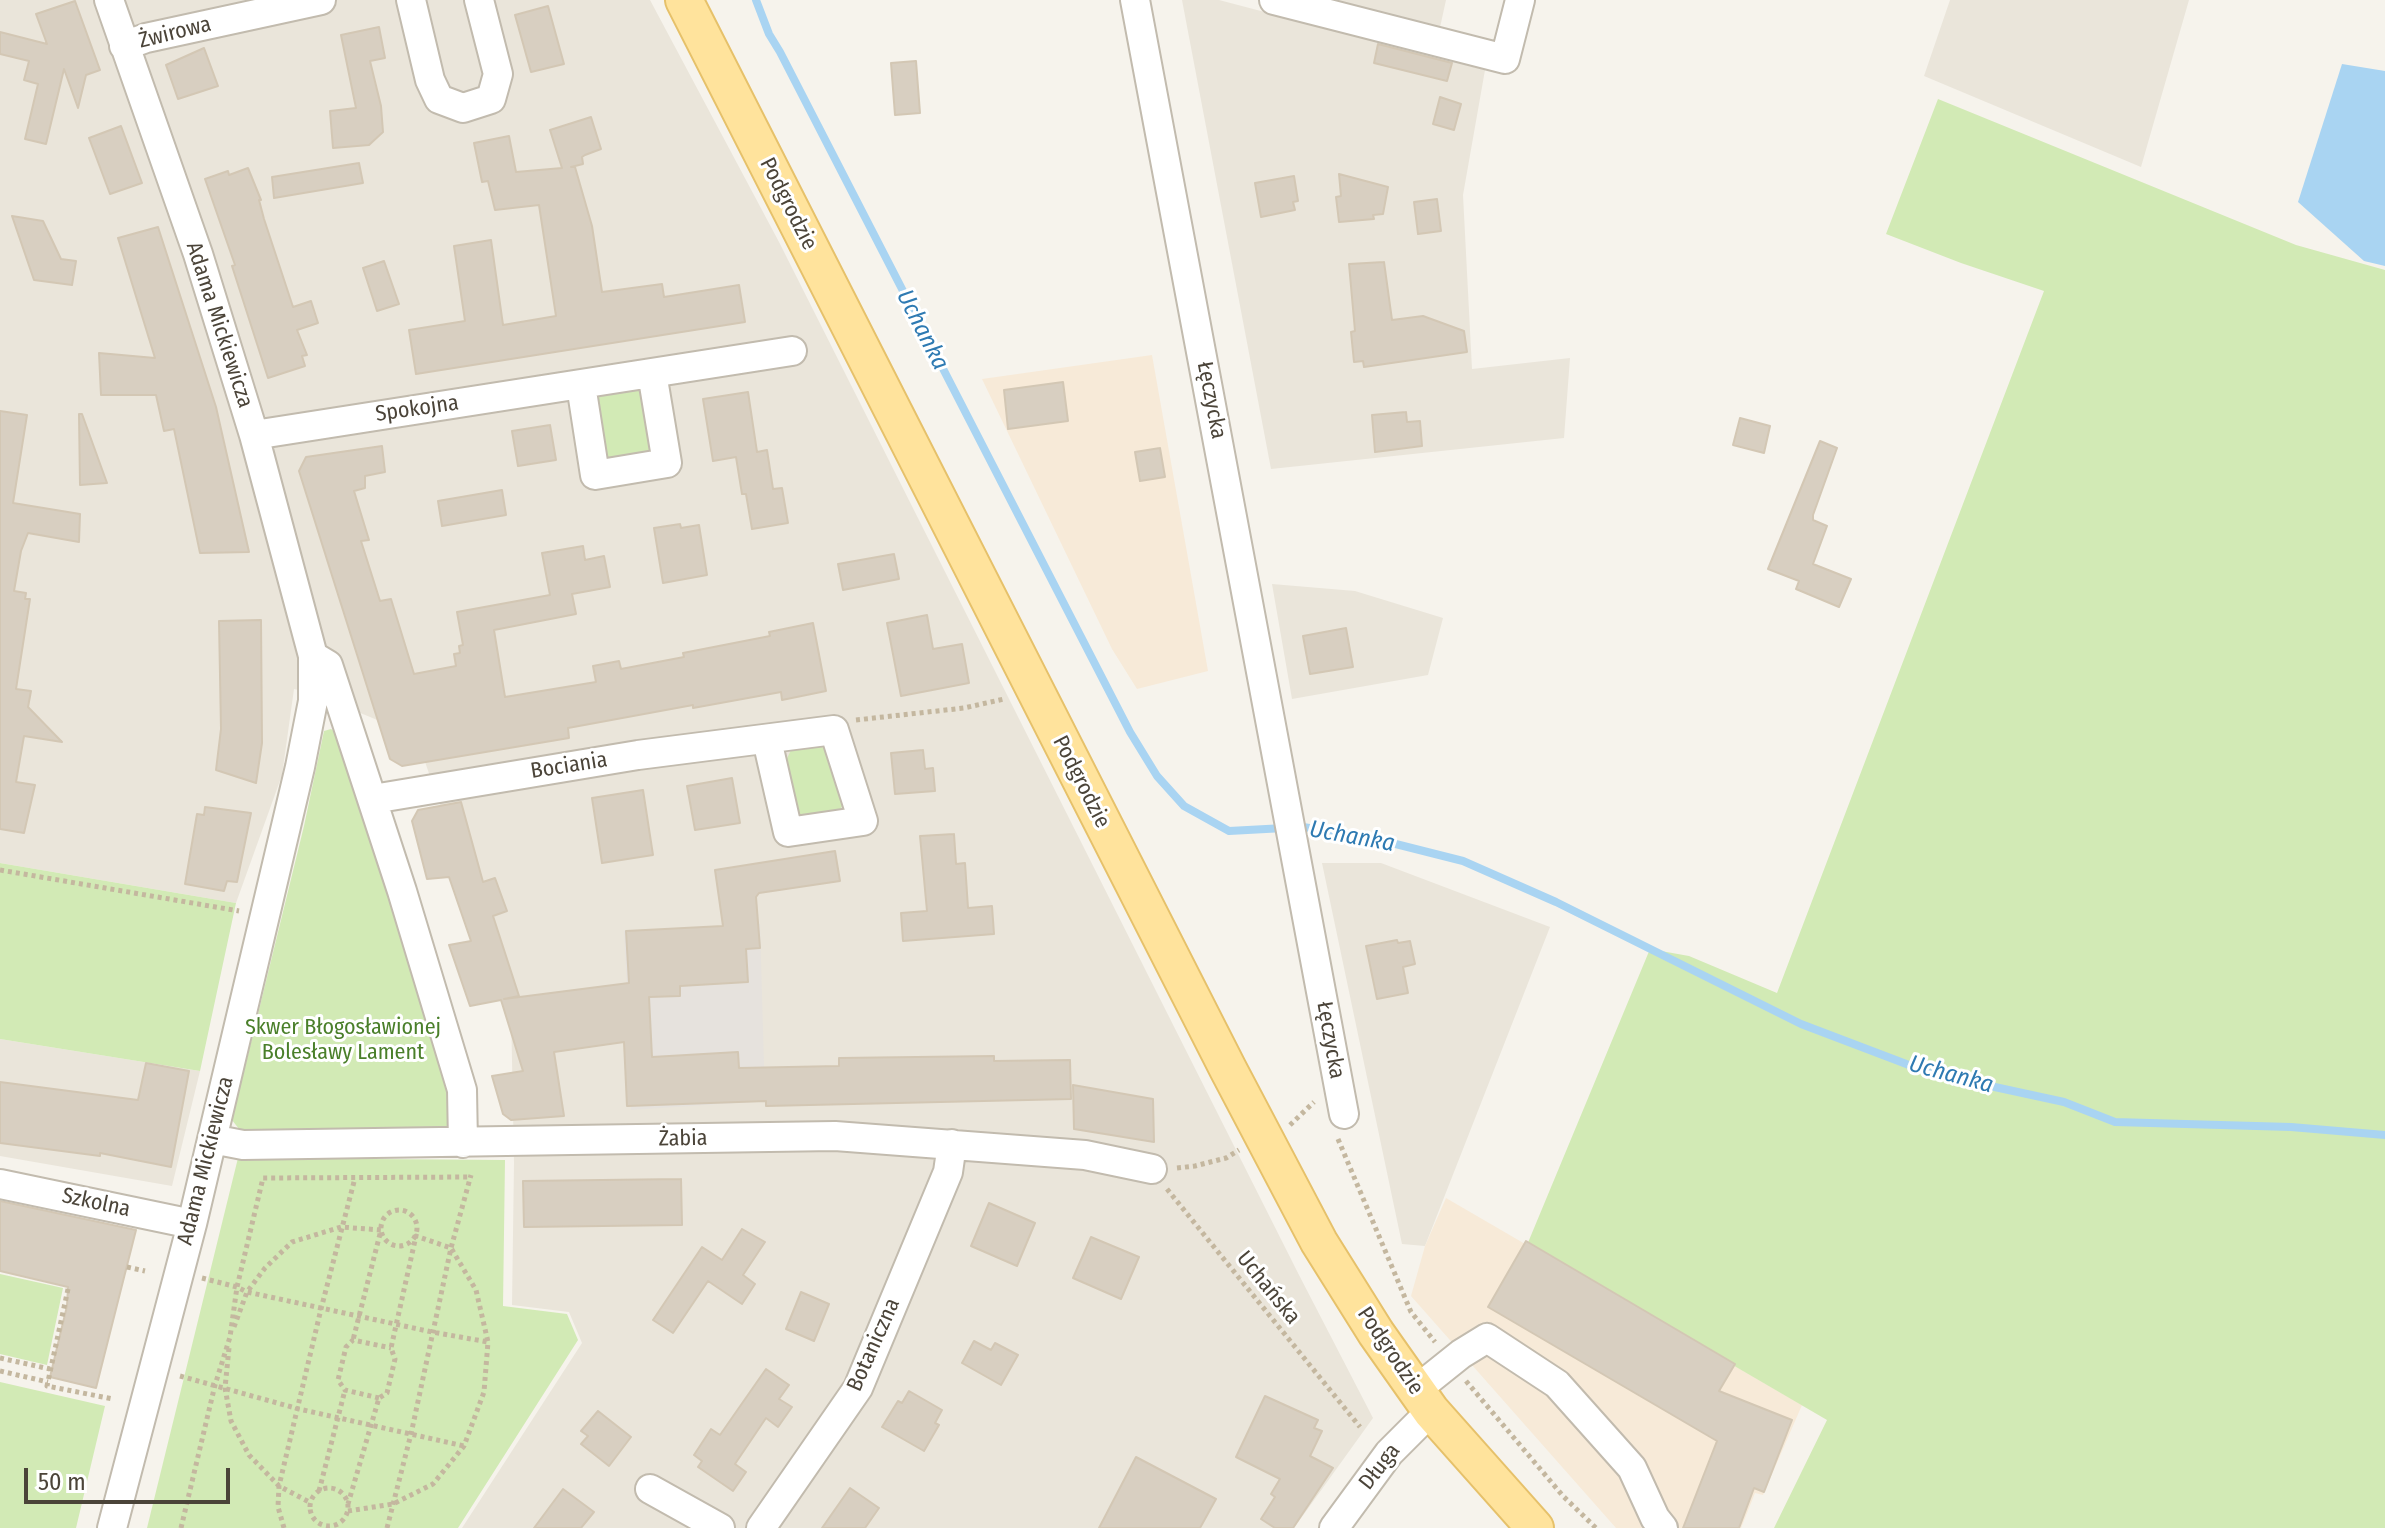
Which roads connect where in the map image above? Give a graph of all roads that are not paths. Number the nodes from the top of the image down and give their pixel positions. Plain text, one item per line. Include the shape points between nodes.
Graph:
1 (109, 0) edge
2 (321, 0) edge
3 (411, 0) edge
4 (479, 0) edge
5 (684, 0) edge
6 (1135, 0) edge
7 (1274, 0) edge
8 (1520, 0) edge
9 (124, 46) junction
10 (792, 351) dead end
11 (652, 373) junction
12 (581, 385) junction
13 (254, 435) junction
14 (313, 656) junction
15 (767, 740) junction
16 (373, 799) junction
17 (1341, 1126) road end
18 (212, 1139) junction
19 (468, 1143) junction
20 (952, 1144) junction
21 (1152, 1169) road end
22 (0, 1184) edge
23 (192, 1224) junction
24 (1424, 1400) junction
25 (650, 1489) dead end
26 (113, 1527) edge
27 (720, 1528) edge
28 (761, 1528) edge
29 (1334, 1528) edge
30 (1535, 1528) edge
31 (1663, 1528) edge

1 - 9 street, Adama Mickiewicza
2 - 9 street, Żwirowa
3 - 4 street via 439,99 463,108 491,99 498,74
5 - 24 main road, Podgrodzie via 1319,1242
6 - 17 street, Łęczycka via 1300,871
7 - 8 street via 1505,59
9 - 13 street, Adama Mickiewicza via 198,254
10 - 11 street, Spokojna
11 - 12 street, Spokojna
11 - 12 street via 667,463 595,475
12 - 13 street, Spokojna
13 - 14 street, Adama Mickiewicza
14 - 16 street, Adama Mickiewicza via 328,665
14 - 18 street, Adama Mickiewicza via 313,701 300,767
15 - 15 street, Bociania via 788,832 863,821 834,730
15 - 16 street, Bociania via 638,755
16 - 19 street, Adama Mickiewicza via 462,1090
18 - 19 street, Żabia via 243,1145
18 - 23 street, Adama Mickiewicza
19 - 20 street, Żabia via 835,1136
20 - 21 street, Żabia via 1085,1155
20 - 28 street, Botaniczna via 948,1172 858,1388
22 - 23 street, Szkolna
23 - 26 street, Adama Mickiewicza
24 - 29 street, Długa
24 - 30 main road, Podgrodzie
24 - 31 street, Długa via 1451,1363 1487,1338 1557,1384 1632,1468
25 - 27 street

